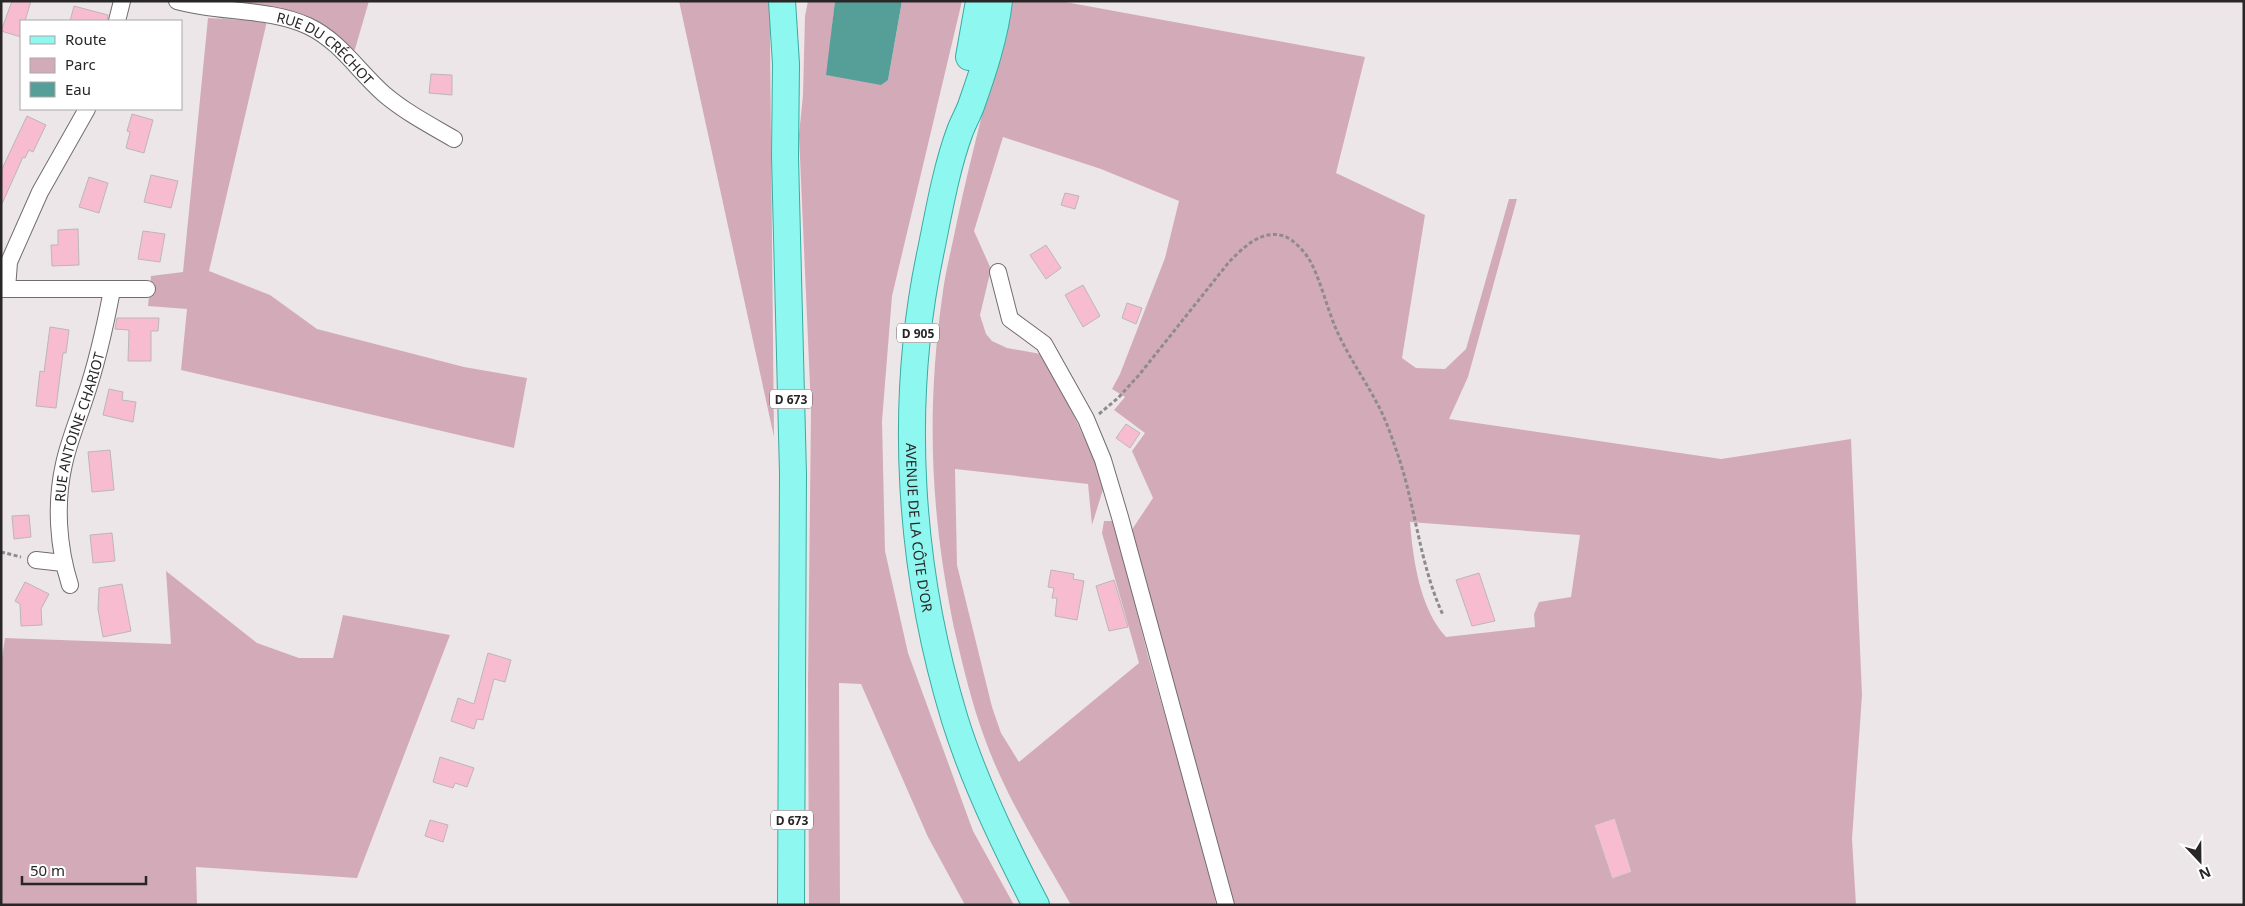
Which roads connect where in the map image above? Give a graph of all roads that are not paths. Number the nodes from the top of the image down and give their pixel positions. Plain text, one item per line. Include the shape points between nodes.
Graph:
1 (122, 1) edge
2 (177, 1) edge
3 (782, 1) edge
4 (796, 1) edge
5 (980, 1) edge
6 (999, 1) edge
7 (117, 20) edge
8 (786, 64) junction
9 (86, 110) edge
10 (960, 132) junction
11 (454, 138) dead end
12 (998, 272) dead end
13 (4, 289) edge
14 (147, 289) dead end
15 (112, 290) junction
16 (36, 560) road end
17 (63, 563) junction
18 (70, 585) dead end
19 (791, 905) edge
20 (1036, 905) edge
21 (1226, 905) edge

1 - 7 street
2 - 11 street, RUE DU CRÉCHOT via 200,8 290,20 307,26 335,44 398,106
3 - 8 main road, D 673
4 - 8 main road, D 673
5 - 10 main road, AVENUE DE LA CÔTE D'OR / D 905 via 959,105
6 - 10 main road, AVENUE DE LA CÔTE D'OR / D 905 via 987,57
8 - 19 main road, D 673 via 785,156 793,474
9 - 13 street via 40,192 9,262
10 - 20 main road, AVENUE DE LA CÔTE D'OR / D 905 via 932,244 920,312 913,411 918,538 927,603 956,722 992,816
12 - 21 street via 1010,319 1044,344 1086,419 1102,460
13 - 15 street
14 - 15 street
15 - 17 street, RUE ANTOINE CHARIOT via 103,336 64,464 59,505
16 - 17 street
17 - 18 street, RUE ANTOINE CHARIOT

